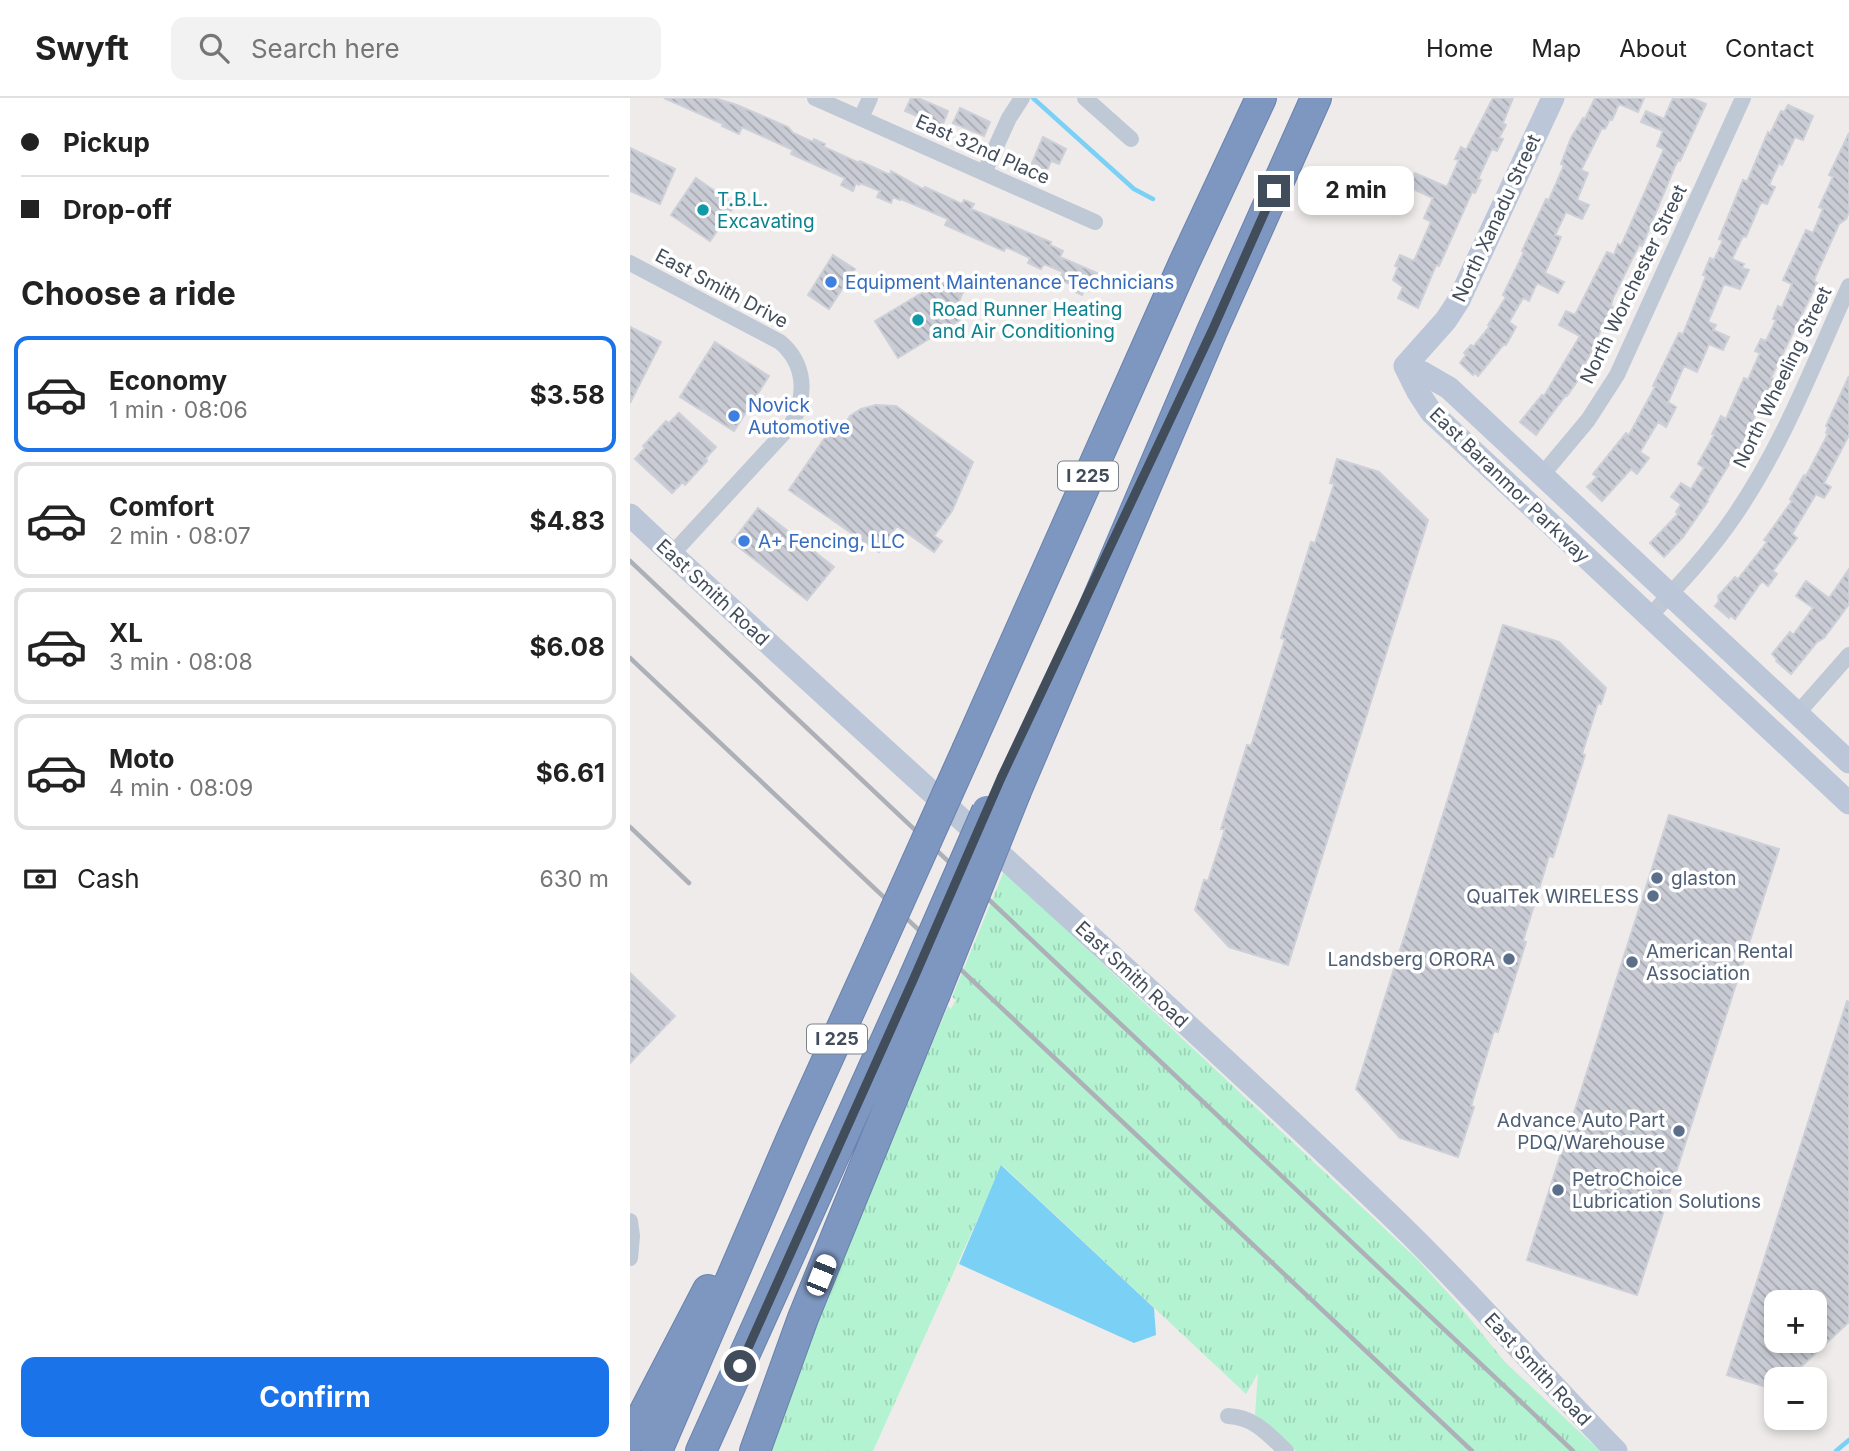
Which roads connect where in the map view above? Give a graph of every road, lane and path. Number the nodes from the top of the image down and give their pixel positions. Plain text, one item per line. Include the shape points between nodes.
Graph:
1 (815, 98) edge
2 (870, 98) edge
3 (1022, 98) edge
4 (1086, 98) edge
5 (1261, 98) edge
6 (1316, 98) edge
7 (1553, 98) edge
8 (1744, 98) edge
9 (861, 118) junction
10 (1131, 139) dead end
11 (984, 173) junction
12 (1095, 222) dead end
13 (630, 263) edge
14 (1849, 286) edge
15 (1405, 366) junction
16 (1542, 475) junction
17 (630, 516) edge
18 (672, 554) junction
19 (1669, 596) junction
20 (1649, 617) junction
21 (1849, 655) edge
22 (1797, 714) junction
23 (1849, 762) edge
24 (1849, 803) edge
25 (924, 987) junction
26 (794, 1133) junction
27 (631, 1224) edge
28 (630, 1258) edge
29 (1228, 1416) dead end
30 (630, 1440) edge
31 (657, 1451) edge
32 (701, 1451) edge
33 (755, 1451) edge
34 (1286, 1451) edge
35 (1616, 1451) edge

1 - 9 street, East 32nd Place
2 - 9 street
3 - 11 street
4 - 10 street
5 - 26 highway, I 225, bridge
6 - 25 highway, bridge via 1009,784
7 - 15 street, North Xanadu Street via 1463,292 1446,320
8 - 16 street, North Worchester Street via 1617,375 1588,420
9 - 11 street, East 32nd Place
11 - 12 street, East 32nd Place
13 - 18 street, East Smith Drive via 779,342 794,357 802,376 801,399 791,425
14 - 19 street, North Wheeling Street via 1759,476 1733,518
15 - 16 street, East Baranmor Parkway via 1449,388
15 - 20 street, East Baranmor Parkway via 1431,412
16 - 19 street, East Baranmor Parkway
17 - 18 street, East Smith Road
18 - 35 street, East Smith Road via 1384,1209
19 - 20 street, North Wheeling Street
19 - 22 street, East Baranmor Parkway
20 - 24 street, East Baranmor Parkway
21 - 22 street
22 - 23 street, East Baranmor Parkway
25 - 32 highway
25 - 33 highway
26 - 30 highway
26 - 31 highway
27 - 28 street
29 - 34 street via 1251,1420

